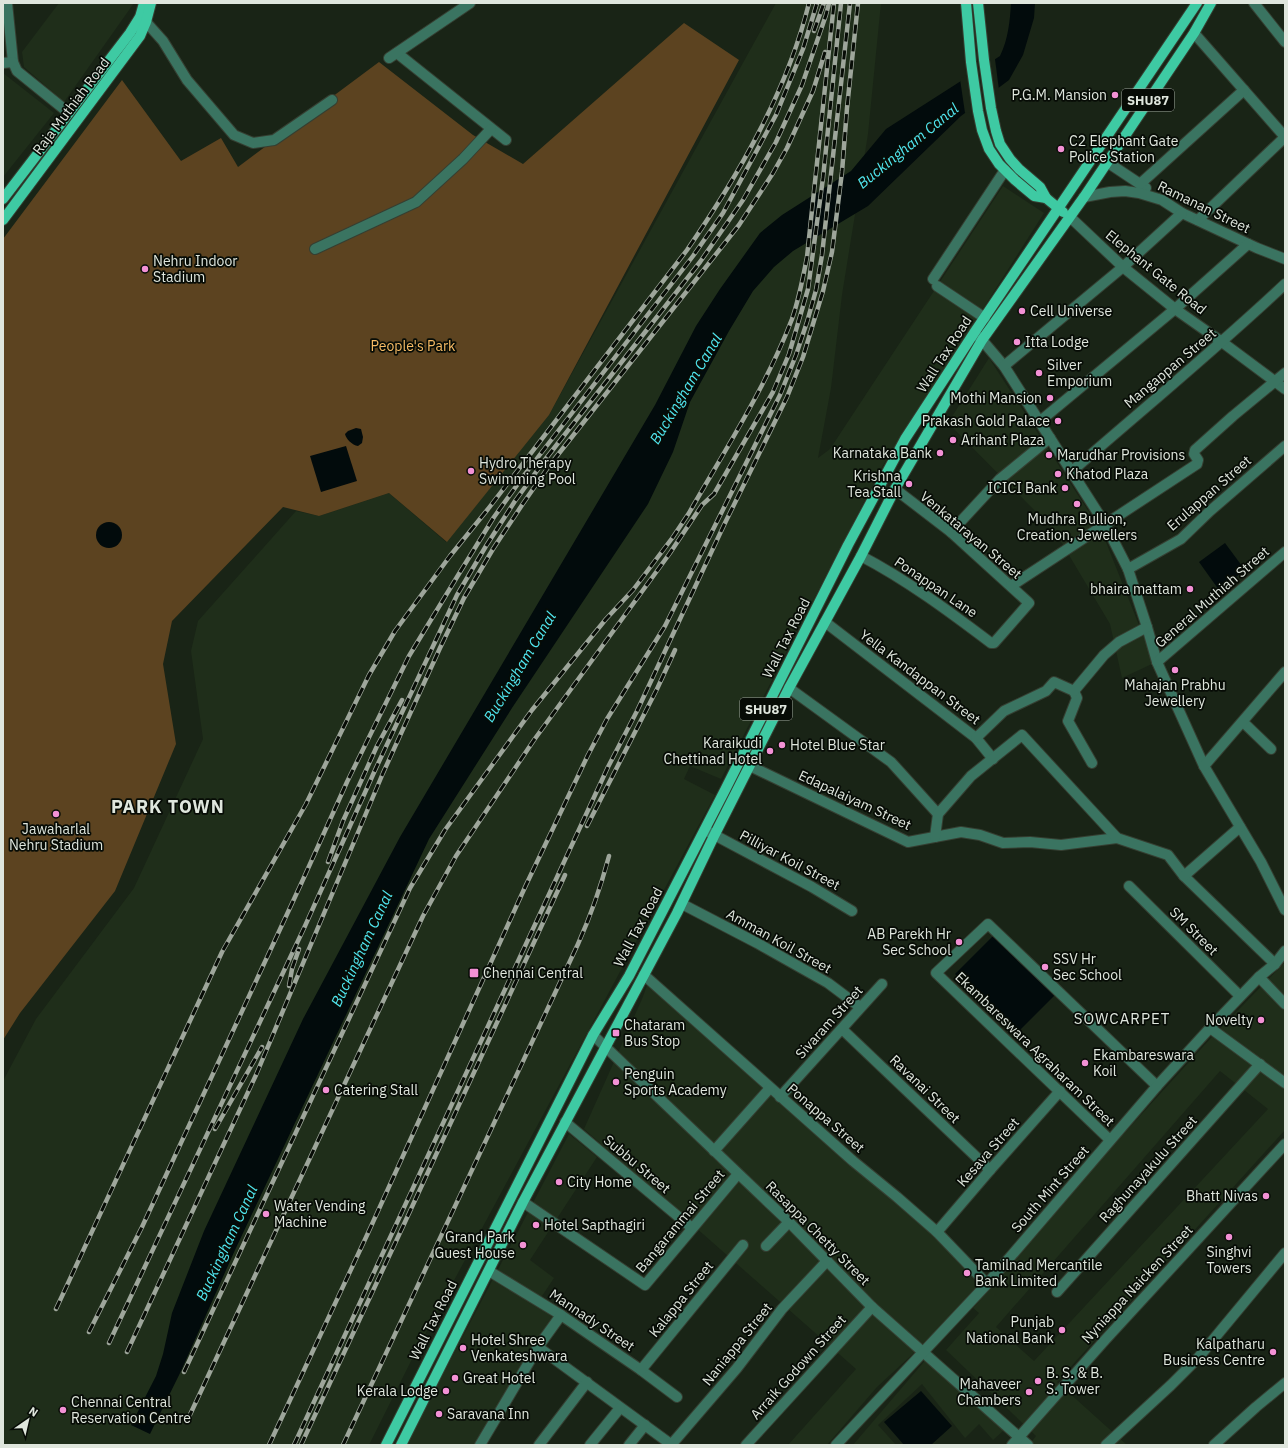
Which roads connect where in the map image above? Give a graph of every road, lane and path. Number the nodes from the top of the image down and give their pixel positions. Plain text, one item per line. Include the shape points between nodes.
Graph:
1 (7, 3) edge
2 (144, 3) edge
3 (151, 3) edge
4 (470, 3) edge
5 (966, 3) edge
6 (978, 3) edge
7 (1197, 3) edge
8 (1211, 3) edge
9 (1254, 3) edge
10 (143, 20) junction
11 (1194, 33) junction
12 (1285, 42) edge
13 (8, 63) edge
14 (1244, 90) junction
15 (332, 100) dead end
16 (70, 113) junction
17 (994, 122) junction
18 (981, 126) junction
19 (491, 129) junction
20 (1285, 137) edge
21 (506, 140) dead end
22 (1107, 162) junction
23 (1005, 170) junction
24 (1140, 184) junction
25 (1084, 197) junction
26 (3, 198) edge
27 (1046, 198) junction
28 (1162, 200) junction
29 (1058, 208) junction
30 (1182, 213) junction
31 (1070, 217) junction
32 (3, 220) edge
33 (1198, 220) junction
34 (1248, 244) junction
35 (315, 249) dead end
36 (1285, 259) edge
37 (1123, 267) junction
38 (1285, 284) edge
39 (1175, 309) junction
40 (984, 318) junction
41 (974, 333) junction
42 (982, 340) junction
43 (1222, 342) junction
44 (1004, 366) junction
45 (1285, 373) edge
46 (1275, 382) junction
47 (1285, 389) edge
48 (1039, 422) junction
49 (1050, 438) junction
50 (1285, 446) edge
51 (1072, 471) junction
52 (895, 489) junction
53 (1105, 524) junction
54 (951, 532) junction
55 (1285, 552) edge
56 (861, 556) junction
57 (1128, 569) junction
58 (1011, 586) junction
59 (1028, 602) joint
60 (824, 622) junction
61 (1148, 627) junction
62 (1157, 662) junction
63 (1285, 672) edge
64 (790, 688) junction
65 (1074, 692) junction
66 (1243, 722) junction
67 (976, 738) junction
68 (1271, 749) dead end
69 (993, 759) junction
70 (1092, 763) dead end
71 (750, 766) junction
72 (1204, 766) junction
73 (938, 814) junction
74 (1240, 827) junction
75 (709, 833) junction
76 (935, 837) junction
77 (1117, 838) junction
78 (1184, 876) junction
79 (1129, 886) dead end
80 (682, 904) junction
81 (1285, 910) edge
82 (852, 911) dead end
83 (1285, 951) edge
84 (1275, 964) junction
85 (644, 975) junction
86 (1259, 977) junction
87 (882, 984) dead end
88 (1240, 996) junction
89 (1285, 1004) edge
90 (860, 1007) junction
91 (842, 1028) junction
92 (1210, 1028) junction
93 (593, 1035) junction
94 (606, 1048) junction
95 (1260, 1064) junction
96 (1285, 1083) edge
97 (1157, 1086) junction
98 (770, 1088) junction
99 (1060, 1091) junction
100 (780, 1097) junction
101 (565, 1122) junction
102 (1110, 1140) junction
103 (1285, 1144) edge
104 (714, 1151) junction
105 (1281, 1155) edge
106 (990, 1170) junction
107 (738, 1174) junction
108 (523, 1202) junction
109 (789, 1222) junction
110 (692, 1228) junction
111 (937, 1232) junction
112 (743, 1245) dead end
113 (766, 1246) dead end
114 (1285, 1253) edge
115 (827, 1262) junction
116 (488, 1271) junction
117 (987, 1284) junction
118 (1057, 1292) dead end
119 (872, 1307) junction
120 (561, 1315) junction
121 (538, 1347) junction
122 (923, 1353) junction
123 (641, 1370) junction
124 (587, 1382) junction
125 (1285, 1383) edge
126 (677, 1397) dead end
127 (620, 1408) junction
128 (645, 1425) junction
129 (1019, 1436) junction
130 (386, 1445) edge
131 (401, 1445) edge
132 (480, 1445) edge
133 (539, 1445) edge
134 (590, 1445) edge
135 (629, 1445) edge
136 (671, 1445) edge
137 (746, 1445) edge
138 (836, 1445) edge
139 (1012, 1445) edge
140 (1028, 1445) edge
141 (1106, 1445) edge
142 (1214, 1445) edge

1 - 13 street
2 - 10 main road, Raja Muthiah Road
3 - 10 main road, Raja Muthiah Road
4 - 19 street via 393,56
5 - 18 main road via 971,62
6 - 17 main road
7 - 29 main road, Wall Tax Road / SHU87
8 - 11 main road, Wall Tax Road / SHU87
9 - 12 street
10 - 15 street via 163,41 187,80 234,135 253,143 274,140
10 - 16 main road, Raja Muthiah Road via 130,33
10 - 32 main road, Raja Muthiah Road via 140,36
11 - 14 street
11 - 22 main road, Wall Tax Road / SHU87
13 - 16 street
14 - 20 street
14 - 24 street
16 - 26 main road, Raja Muthiah Road
17 - 18 main road
17 - 27 main road via 1000,144 1006,154 1040,187
18 - 23 main road via 989,149
19 - 21 street
19 - 35 street via 416,202
20 - 33 street
22 - 24 street
22 - 25 main road, Wall Tax Road / SHU87
23 - 27 main road via 1034,196
23 - 40 street via 935,283
24 - 28 street
25 - 28 street, Ramanan Street via 1125,191
25 - 31 main road, Wall Tax Road / SHU87
27 - 29 main road
28 - 30 street, Ramanan Street
29 - 31 main road
29 - 40 main road, Wall Tax Road / SHU87
30 - 33 street, Ramanan Street
30 - 37 street
31 - 37 street, Elephant Gate Road
31 - 42 main road, Wall Tax Road / SHU87
33 - 34 street, Ramanan Street
34 - 36 street, Ramanan Street
34 - 39 street
37 - 39 street, Elephant Gate Road
37 - 44 street
38 - 43 street, Mangappan Street
39 - 43 street, Elephant Gate Road
39 - 48 street
40 - 41 main road, Wall Tax Road / SHU87
41 - 42 street
41 - 75 main road, Wall Tax Road / SHU87 via 905,439 848,545
42 - 44 street
42 - 52 main road, Wall Tax Road / SHU87
43 - 46 street, Elephant Gate Road
43 - 51 street, Mangappan Street
44 - 48 street
45 - 46 street
46 - 47 street, Elephant Gate Road
46 - 53 street via 1195,450 1197,464
48 - 49 street
49 - 51 street
49 - 54 street via 1000,479
50 - 57 street, Erulappan Street via 1181,539
51 - 53 street
52 - 54 street, Venkatarayan Street
52 - 56 main road, Wall Tax Road / SHU87
53 - 57 street
53 - 58 street
54 - 58 street, Venkatarayan Street
55 - 62 street, General Muthiah Street
56 - 59 street, Ponappan Lane via 882,567 991,643 994,643
56 - 60 main road, Wall Tax Road / SHU87
57 - 61 street
58 - 59 street, Venkatarayan Street
60 - 64 main road, Wall Tax Road / SHU87
60 - 67 street, Yella Kandappan Street
61 - 62 street
61 - 65 street via 1119,642 1104,655
62 - 72 street
63 - 66 street
64 - 71 main road, Wall Tax Road / SHU87
64 - 73 street via 891,762
65 - 67 street via 1054,682 1046,691 1004,711
65 - 70 street via 1077,698 1068,721
66 - 68 street
66 - 72 street
67 - 69 street, Yella Kandappan Street
69 - 73 street via 970,776
69 - 77 street via 1022,735
71 - 75 main road, Wall Tax Road / SHU87
71 - 76 street, Edapalaiyam Street via 908,842
72 - 74 street
73 - 76 street
74 - 78 street
74 - 81 street
75 - 80 main road, Wall Tax Road / SHU87
75 - 82 street, Pilliyar Koil Street
75 - 93 main road, Wall Tax Road / SHU87
76 - 77 street, Edapalaiyam Street via 961,832 1003,843 1061,845
77 - 78 street via 1168,856
78 - 84 street
79 - 88 street, SM Street
80 - 85 main road, Wall Tax Road / SHU87
80 - 90 street, Amman Koil Street via 828,983
83 - 84 street, South Mint Street
84 - 86 street, South Mint Street
85 - 94 main road, Wall Tax Road / SHU87
85 - 98 street, Ponappa Street
86 - 88 street, South Mint Street
86 - 89 street
87 - 90 street, Sivaram Street
88 - 92 street, South Mint Street
90 - 91 street, Sivaram Street
91 - 100 street, Sivaram Street
91 - 106 street, Ravanai Street
92 - 95 street
92 - 97 street, South Mint Street
93 - 94 street, Rasappa Chetty Street
93 - 130 main road, Wall Tax Road / SHU87
94 - 101 main road, Wall Tax Road / SHU87
94 - 104 street, Rasappa Chetty Street
95 - 96 street
95 - 118 street, Raghunayakulu Street
97 - 99 street, Ekambareswara Agraharam Street via 988,924 936,973
97 - 102 street, South Mint Street
98 - 100 street, Ponappa Street
98 - 104 street
99 - 102 street, Ekambareswara Agraharam Street
99 - 106 street, Kesava Street
100 - 111 street, Ponappa Street
101 - 108 main road, Wall Tax Road / SHU87
101 - 110 street, Subbu Street
102 - 117 street, South Mint Street
103 - 105 street, Nyniappa Naicken Street
104 - 107 street, Rasappa Chetty Street
105 - 129 street, Nyniappa Naicken Street via 1100,1345
106 - 111 street, Kesava Street
107 - 109 street, Rasappa Chetty Street
107 - 110 street, Bangarammai Street
108 - 110 street, Bangarammai Street via 645,1285
108 - 116 main road, Wall Tax Road / SHU87
109 - 113 street
109 - 115 street, Rasappa Chetty Street
111 - 117 street, Ponappa Street
112 - 123 street, Kalappa Street
114 - 141 street via 1198,1358
115 - 119 street, Rasappa Chetty Street
115 - 136 street, Naniappa Street via 782,1310 737,1368
116 - 120 street, Mannady Street
116 - 131 main road, Wall Tax Road / SHU87
117 - 122 street, South Mint Street
119 - 122 street, Rasappa Chetty Street
119 - 137 street, Arraik Godown Street
120 - 121 street
120 - 123 street, Mannady Street
121 - 124 street
121 - 132 street
122 - 129 street, Rasappa Chetty Street
122 - 138 street, South Mint Street
123 - 126 street, Mannady Street
124 - 127 street
124 - 133 street
125 - 142 street
127 - 128 street
127 - 134 street
128 - 135 street
128 - 136 street
129 - 139 street, Nyniappa Naicken Street
129 - 140 street, Rasappa Chetty Street

